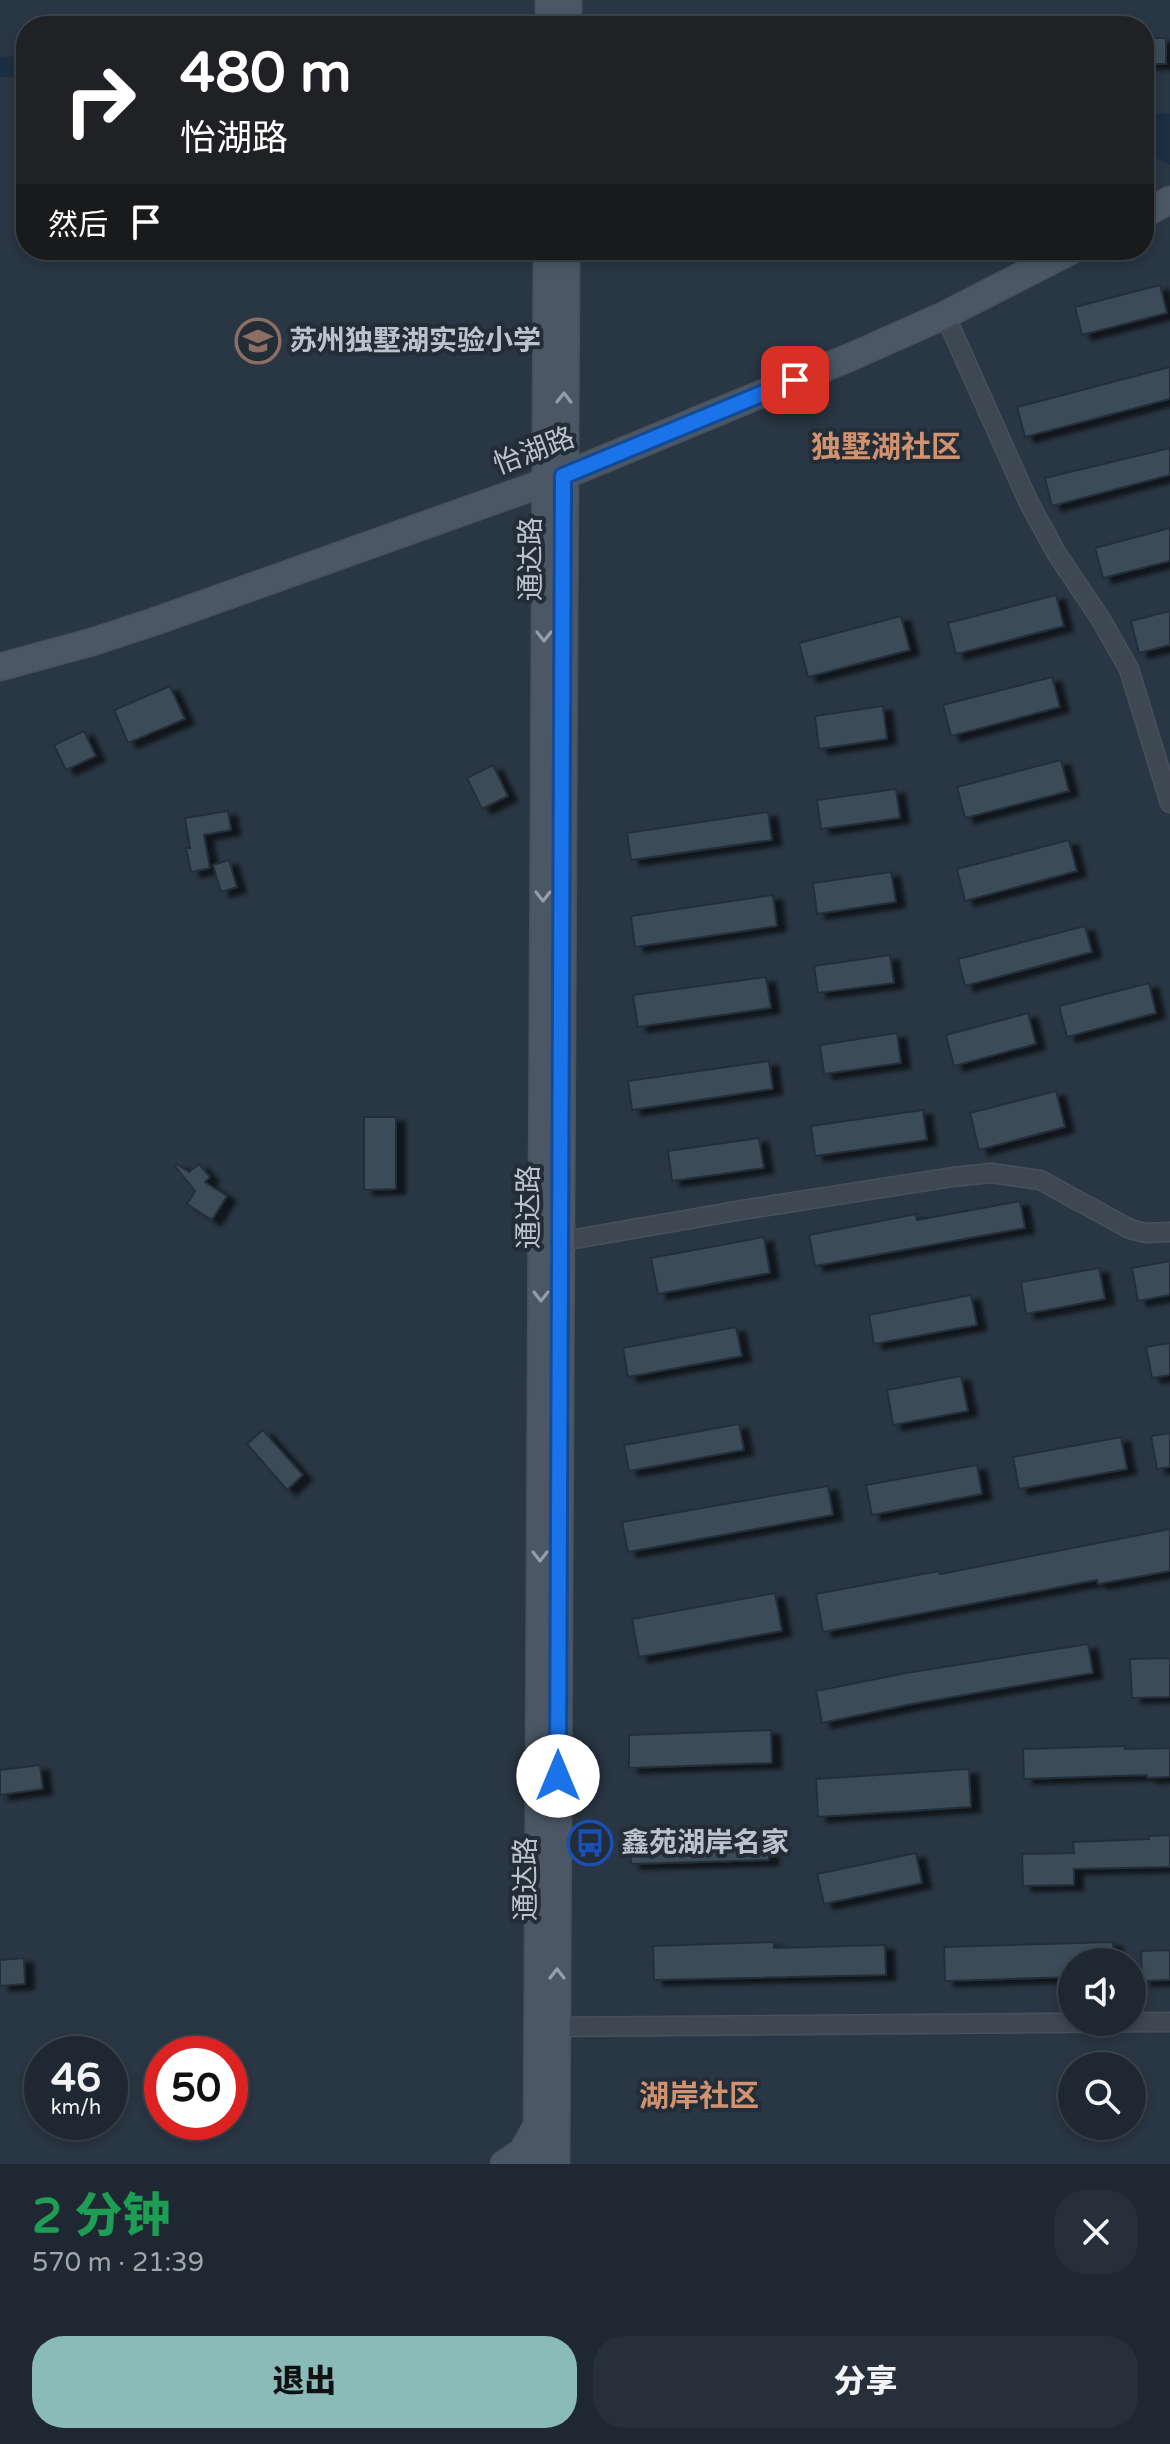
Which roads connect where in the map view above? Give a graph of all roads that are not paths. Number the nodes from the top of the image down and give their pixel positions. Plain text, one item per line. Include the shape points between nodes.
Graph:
1 (547, 260) edge
2 (565, 260) edge
3 (1052, 260) edge
4 (945, 315) junction
5 (554, 479) junction
6 (0, 667) edge
7 (1170, 803) edge
8 (1170, 1232) edge
9 (551, 1243) junction
10 (1170, 2022) edge
11 (548, 2027) junction
12 (537, 2126) junction
13 (504, 2164) edge
14 (537, 2164) edge
15 (556, 2164) edge

1 - 5 main road, 通达路
5 -> 2 main road, 通达路
3 - 4 main road, 怡湖路
4 - 5 main road, 怡湖路
4 - 7 street via 1029,503 1129,669
5 - 6 main road, 怡湖路 via 153,622
5 - 9 main road, 通达路
8 - 9 street via 1130,1229 1040,1180 991,1173
9 - 11 main road, 通达路
10 - 11 street
11 - 12 main road, 通达路
11 - 15 main road, 通达路
12 - 13 main road via 522,2152
12 - 14 main road, 通达路

